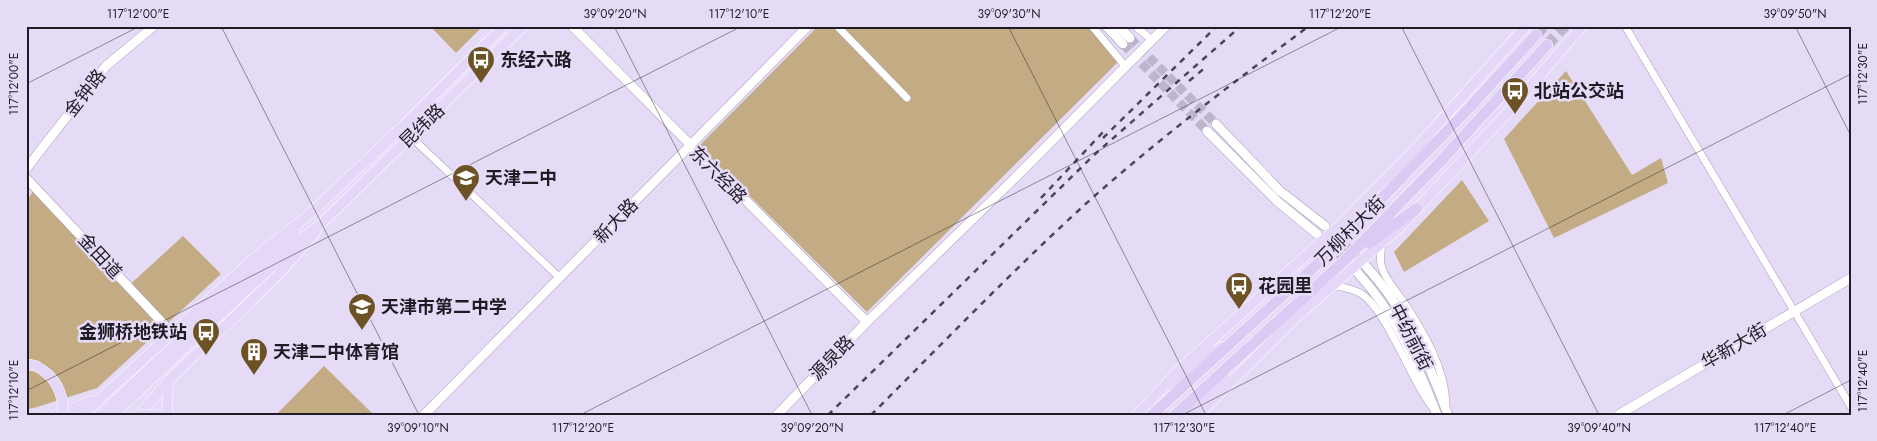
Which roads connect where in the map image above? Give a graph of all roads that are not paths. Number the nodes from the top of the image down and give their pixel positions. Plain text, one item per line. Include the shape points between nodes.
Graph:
1 (154, 26) edge
2 (504, 26) edge
3 (523, 26) edge
4 (572, 26) edge
5 (808, 26) edge
6 (837, 26) edge
7 (1092, 26) edge
8 (1106, 26) edge
9 (1118, 26) edge
10 (1135, 26) edge
11 (1166, 26) edge
12 (1526, 26) tunnel mouth
13 (1582, 26) edge
14 (1625, 26) edge
15 (1536, 35) tunnel mouth
16 (1152, 40) junction
17 (1547, 45) tunnel mouth
18 (1125, 66) junction
19 (907, 98) dead end
20 (1216, 124) tunnel mouth
21 (1207, 131) tunnel mouth
22 (411, 137) junction
23 (689, 146) junction
24 (26, 169) edge
25 (1390, 174) junction
26 (26, 178) edge
27 (1416, 209) junction
28 (310, 214) junction
29 (321, 224) junction
30 (1325, 226) tunnel mouth
31 (1317, 234) tunnel mouth
32 (1383, 241) junction
33 (1336, 246) junction
34 (273, 260) junction
35 (1345, 260) junction
36 (1365, 265) tunnel mouth
37 (1357, 272) tunnel mouth
38 (560, 278) junction
39 (1851, 278) edge
40 (1332, 285) junction
41 (1795, 310) junction
42 (867, 322) junction
43 (173, 334) junction
44 (1261, 335) junction
45 (26, 364) edge
46 (168, 381) junction
47 (102, 397) junction
48 (1851, 407) edge
49 (1144, 412) edge
50 (1447, 412) edge
51 (1436, 413) edge
52 (56, 415) edge
53 (63, 415) edge
54 (82, 415) edge
55 (100, 415) edge
56 (113, 415) edge
57 (139, 415) edge
58 (158, 415) edge
59 (167, 415) edge
60 (424, 415) edge
61 (777, 415) edge
62 (1175, 415) edge
63 (1186, 415) edge
64 (1198, 415) edge
65 (1618, 415) edge

1 - 24 street, 金钟路 via 106,66
2 - 28 main road, 昆纬路
3 - 22 main road, 昆纬路
4 - 23 street, 东六经路
5 - 23 street, 新大路
6 - 19 street
7 - 18 street
8 - 9 street via 1126,41
10 - 16 street
11 - 16 street, 源泉路
12 - 25 main road
13 - 27 main road via 1512,108
14 - 41 street
15 - 33 highway, 万柳村大街
16 - 18 street, 源泉路
17 - 35 highway, 万柳村大街
18 - 42 street, 源泉路
20 - 30 street via 1280,191
21 - 31 street via 1277,201
22 - 29 main road, 昆纬路
22 - 38 street
23 - 38 street, 新大路
23 - 42 street, 东六经路
25 - 33 main road
25 - 49 main road via 1321,243 1182,367
26 - 43 street, 金田道
27 - 32 main road
27 - 35 highway
28 - 34 main road
28 - 43 main road via 260,254
29 - 34 main road
29 - 46 main road via 277,276
32 - 40 main road
32 - 50 street via 1380,254 1382,269 1427,342 1445,389
33 - 49 highway, 万柳村大街 via 1227,345
34 - 55 main road
34 - 56 main road
35 - 44 highway, 万柳村大街
36 - 50 street, 中纺前街 via 1408,325
37 - 51 street via 1383,303 1404,336
38 - 60 street, 新大路
39 - 41 street, 华新大街
40 - 51 street via 1360,292 1369,301 1399,348 1417,387
40 - 64 main road
41 - 48 street
41 - 65 street, 华新大街
42 - 61 street, 源泉路
43 - 47 main road
44 - 62 highway, 万柳村大街
44 - 63 main road
45 - 53 main road, bridge via 44,370 56,383 62,398
46 - 57 main road
46 - 59 main road
47 - 52 main road
47 - 54 main road
57 - 58 main road, bridge

